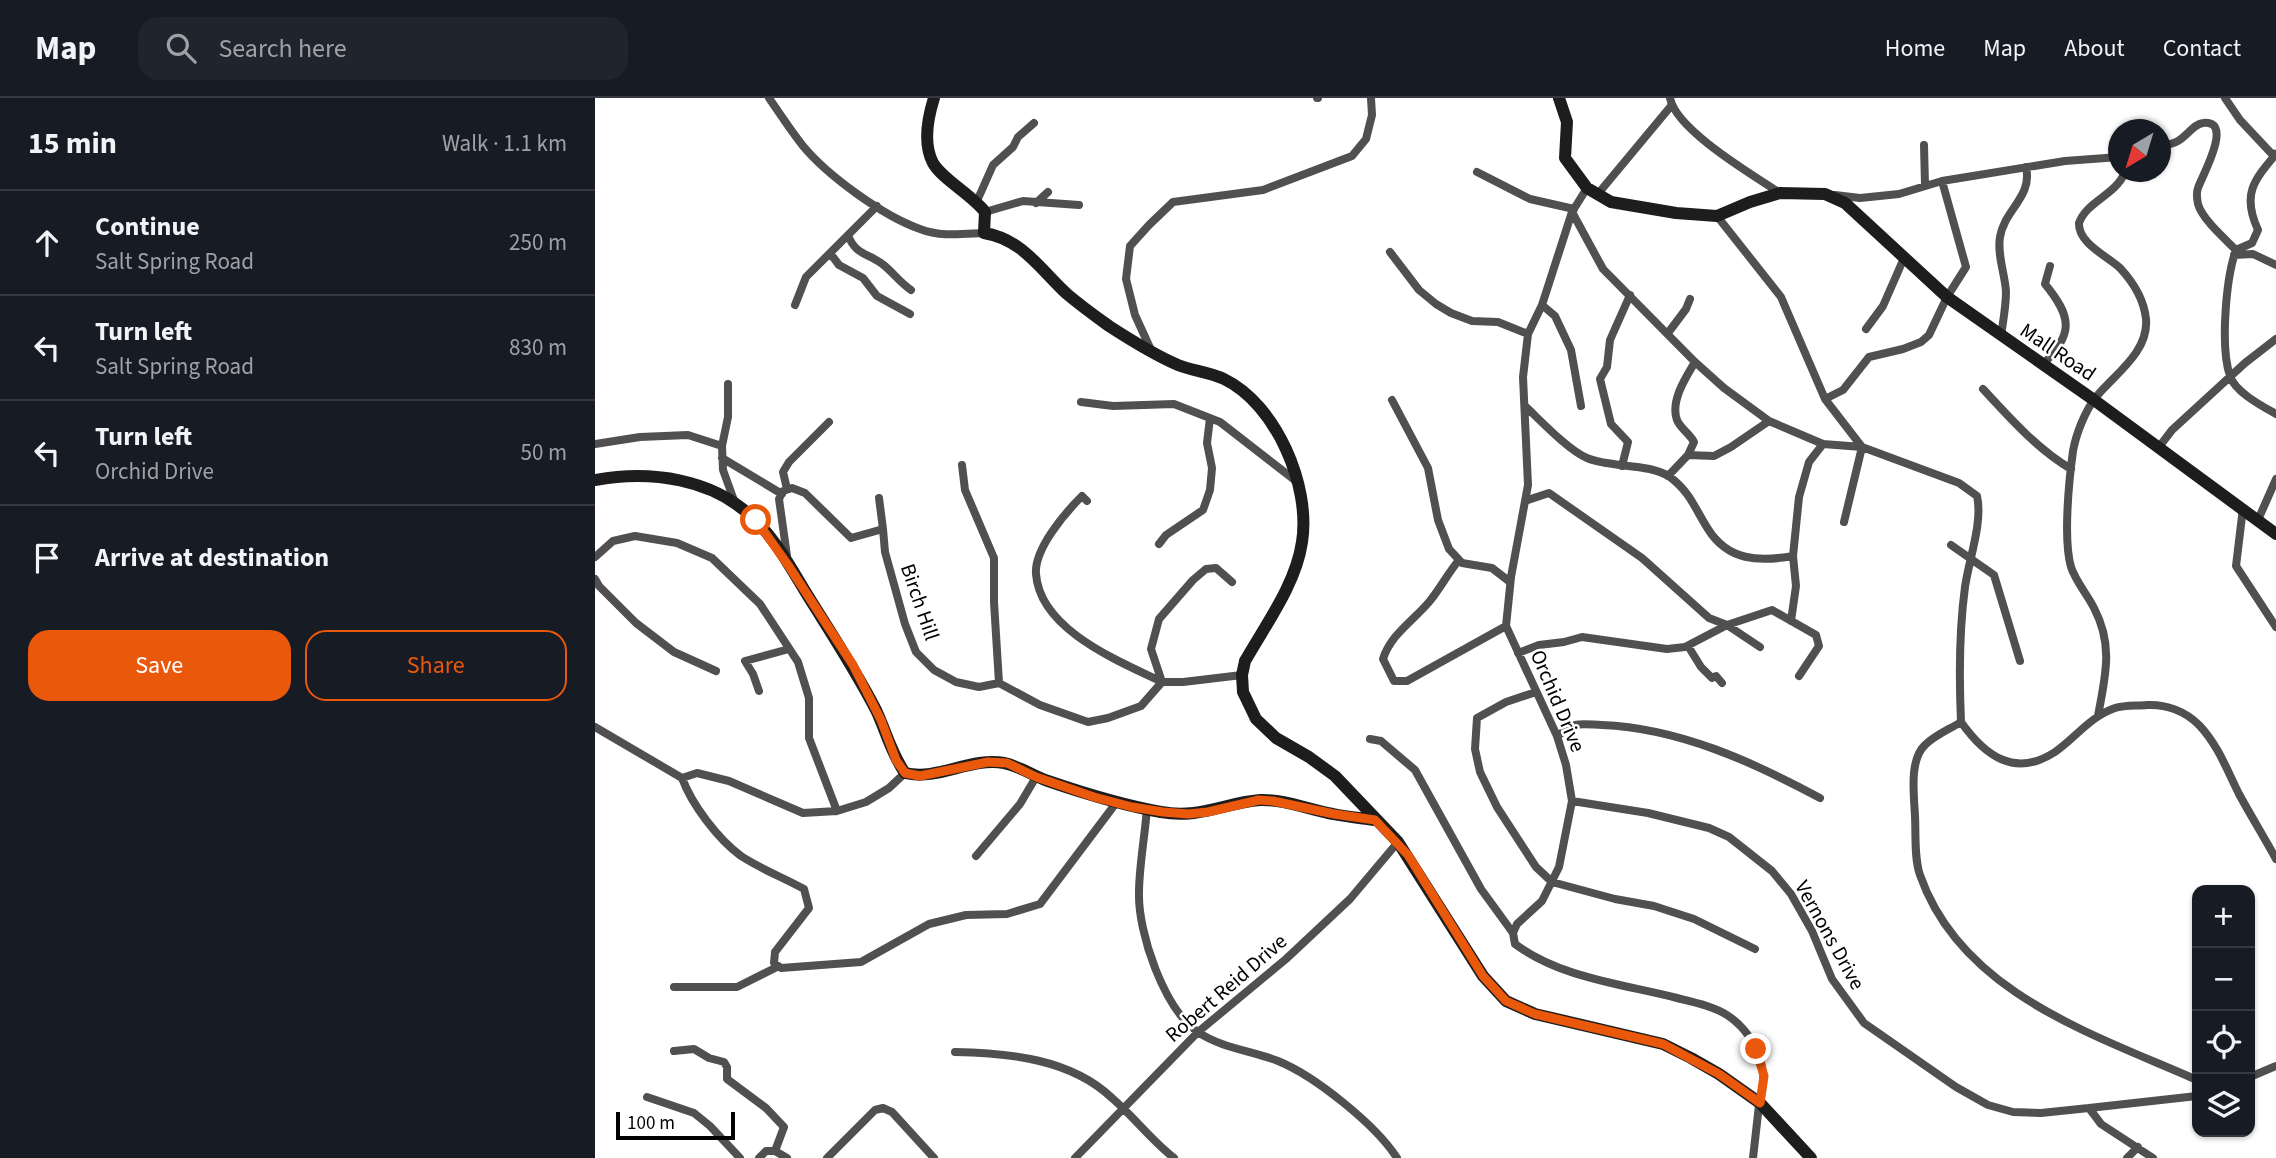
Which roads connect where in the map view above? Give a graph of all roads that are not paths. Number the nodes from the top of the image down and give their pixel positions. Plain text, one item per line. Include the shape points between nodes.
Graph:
1 (769, 98) edge
2 (935, 98) edge
3 (1371, 98) edge
4 (1559, 98) edge
5 (2225, 98) edge
6 (1670, 102) edge
7 (1034, 123) dead end
8 (2171, 143) edge
9 (1924, 145) dead end
10 (2276, 154) edge
11 (2108, 158) edge
12 (2027, 167) junction
13 (1477, 172) dead end
14 (1942, 181) junction
15 (2120, 182) edge
16 (1925, 185) junction
17 (1048, 192) dead end
18 (1592, 192) junction
19 (1780, 193) junction
20 (1825, 194) junction
21 (977, 201) junction
22 (1036, 203) junction
23 (1079, 205) dead end
24 (877, 206) junction
25 (1573, 210) junction
26 (985, 212) junction
27 (1717, 216) junction
28 (984, 233) junction
29 (848, 235) junction
30 (1390, 252) dead end
31 (830, 253) junction
32 (2235, 253) junction
33 (1904, 258) junction
34 (2276, 265) edge
35 (2050, 266) dead end
36 (911, 290) dead end
37 (1630, 295) junction
38 (1947, 297) junction
39 (1690, 299) dead end
40 (795, 305) dead end
41 (1542, 305) junction
42 (910, 314) dead end
43 (1865, 329) dead end
44 (1668, 333) junction
45 (1528, 334) junction
46 (2001, 336) junction
47 (2276, 338) edge
48 (1151, 350) junction
49 (1696, 362) junction
50 (2043, 364) junction
51 (2230, 378) junction
52 (728, 384) dead end
53 (1983, 389) dead end
54 (1825, 399) junction
55 (1392, 400) dead end
56 (2094, 400) junction
57 (1081, 402) dead end
58 (1525, 405) junction
59 (1581, 406) dead end
60 (2276, 414) edge
61 (1210, 418) junction
62 (1769, 421) junction
63 (829, 422) dead end
64 (595, 444) edge
65 (1823, 444) junction
66 (722, 446) junction
67 (1862, 447) junction
68 (2159, 447) junction
69 (1688, 454) junction
70 (722, 458) junction
71 (962, 465) dead end
72 (1622, 466) junction
73 (2071, 469) junction
74 (1668, 476) junction
75 (2276, 479) edge
76 (595, 480) edge
77 (1297, 482) junction
78 (785, 492) junction
79 (879, 498) dead end
80 (1087, 501) dead end
81 (1525, 501) junction
82 (735, 503) junction
83 (2243, 508) junction
84 (2258, 520) junction
85 (1844, 522) dead end
86 (883, 529) junction
87 (2276, 534) edge
88 (1159, 544) dead end
89 (1951, 545) dead end
90 (1793, 556) junction
91 (595, 557) edge
92 (1969, 558) junction
93 (1459, 561) junction
94 (788, 565) junction
95 (595, 579) edge
96 (1232, 582) dead end
97 (1510, 582) junction
98 (1791, 621) junction
99 (1727, 625) junction
100 (1506, 626) junction
101 (2276, 628) edge
102 (1688, 646) junction
103 (1760, 647) dead end
104 (789, 649) junction
105 (1518, 653) junction
106 (2021, 661) dead end
107 (716, 671) dead end
108 (1242, 676) junction
109 (1799, 676) dead end
110 (1162, 682) junction
111 (999, 683) junction
112 (1722, 683) dead end
113 (759, 691) dead end
114 (1537, 692) junction
115 (2098, 716) junction
116 (1962, 722) junction
117 (595, 727) edge
118 (1557, 736) junction
119 (1370, 739) dead end
120 (905, 773) junction
121 (1036, 777) junction
122 (682, 778) junction
123 (1820, 798) dead end
124 (1572, 802) junction
125 (1116, 803) junction
126 (1147, 808) junction
127 (837, 811) junction
128 (1375, 820) junction
129 (1398, 842) junction
130 (976, 856) dead end
131 (2276, 859) edge
132 (1552, 882) junction
133 (1513, 933) junction
134 (1755, 949) dead end
135 (777, 967) junction
136 (674, 987) dead end
137 (1198, 1032) junction
138 (674, 1051) dead end
139 (955, 1052) dead end
140 (2276, 1066) edge
141 (2255, 1075) edge
142 (2192, 1078) edge
143 (647, 1097) dead end
144 (2192, 1097) edge
145 (1760, 1103) junction
146 (2089, 1108) junction
147 (1122, 1110) junction
148 (2138, 1147) junction
149 (775, 1152) junction
150 (740, 1158) edge
151 (759, 1158) edge
152 (787, 1158) edge
153 (827, 1158) edge
154 (934, 1158) edge
155 (1075, 1158) edge
156 (1174, 1158) edge
157 (1397, 1158) edge
158 (1753, 1158) edge
159 (1811, 1158) edge
160 (2127, 1158) edge
161 (2153, 1158) edge

1 - 24 street via 804,148
2 - 21 street via 928,130 933,164
3 - 48 street via 1366,139 1352,156 1263,190 1173,202 1142,232 1130,246 1126,279
4 - 18 street via 1567,122 1565,158
5 - 10 street via 2240,120
6 - 18 street, Orchid Drive
6 - 19 street via 1706,143
7 - 21 street via 993,164
8 - 32 street via 2205,122 2216,130 2214,151 2196,191 2199,207
9 - 16 street
10 - 32 street via 2254,179 2250,196 2258,230 2252,243
11 - 12 street
12 - 14 street
12 - 46 street via 2024,192 2000,235 2006,294
13 - 25 street via 1530,199
14 - 16 street
14 - 38 street via 1966,267
15 - 56 street via 2084,214 2078,228 2133,284 2146,321 2136,353
16 - 20 street via 1899,194 1860,198
17 - 22 street
18 - 25 street, Orchid Drive
18 - 27 street via 1611,202
19 - 20 street
19 - 27 street
20 - 33 street, Mall Road via 1845,203
21 - 26 street
22 - 23 street
22 - 26 street via 1023,201
24 - 28 street via 920,230 951,235
24 - 29 street
25 - 37 street via 1604,269
25 - 41 street, Orchid Drive
26 - 28 street
27 - 54 street via 1781,297
28 - 48 street via 998,235 1032,256 1087,310
29 - 31 street
29 - 36 street via 853,248 885,266
30 - 45 street via 1419,290 1451,313 1472,321 1498,322
31 - 40 street via 806,277
31 - 42 street via 839,265 863,278 877,296
32 - 34 street via 2253,254
32 - 51 street via 2224,329
33 - 38 street, Mall Road
33 - 43 street via 1883,306
35 - 50 street via 2045,284 2056,297 2066,326 2064,341
37 - 44 street
37 - 72 street via 1610,340 1607,367 1600,379 1611,424 1628,442
38 - 46 street, Mall Road
38 - 54 street via 1921,342 1869,357 1843,390
39 - 44 street
41 - 45 street, Orchid Drive
41 - 59 street via 1555,316 1571,351
44 - 49 street
45 - 58 street, Orchid Drive
46 - 50 street, Mall Road
47 - 51 street
48 - 77 street via 1242,390 1285,446
49 - 62 street
49 - 69 street via 1675,406 1677,420 1694,442
50 - 56 street, Mall Road
51 - 60 street via 2253,403
51 - 68 street
52 - 66 street
53 - 73 street via 2012,421
54 - 67 street
55 - 93 street via 1428,468 1438,520
56 - 68 street, Mall Road
56 - 73 street via 2074,448
57 - 61 street via 1174,404
58 - 72 street via 1584,458
58 - 81 street, Orchid Drive
61 - 77 street
61 - 88 street via 1207,443 1212,468 1203,510
62 - 65 street
62 - 69 street via 1714,456
63 - 78 street via 789,461 783,472
64 - 66 street via 688,435
65 - 67 street
65 - 90 street via 1809,462
66 - 70 street
67 - 85 street
67 - 92 street via 1972,490 1979,512
68 - 83 street, Mall Road
69 - 74 street
70 - 78 street
70 - 82 street
71 - 111 street via 965,490 994,558
72 - 74 street
73 - 115 street via 2067,549 2071,569 2103,626 2108,648
74 - 90 street via 1695,502 1708,529 1726,550 1764,561
75 - 84 street
76 - 82 street via 647,475 678,480
77 - 108 street via 1303,541 1291,578 1245,661
78 - 86 street via 792,488 804,493 852,538
78 - 94 street via 779,499
79 - 86 street, Birch Hill
80 - 110 street via 1082,496 1063,515 1045,544 1036,571 1040,591 1074,635
81 - 97 street, Orchid Drive
81 - 99 street via 1549,493 1642,558 1709,618
82 - 94 street via 756,520
83 - 84 street, Mall Road
83 - 101 street via 2236,566
84 - 87 street, Mall Road
86 - 111 street, Birch Hill via 891,577 916,652 934,670 956,682 979,687
89 - 92 street
90 - 98 street via 1796,586
91 - 104 street via 613,541 635,536 695,549 712,558 759,604
92 - 106 street via 1994,575
92 - 116 street via 1961,630
93 - 97 street via 1492,568
93 - 100 street via 1429,603 1387,648 1383,659 1394,681 1407,681
94 - 120 street via 853,665
95 - 107 street via 636,623 674,653
96 - 110 street via 1216,568 1206,569 1159,620 1151,649
97 - 100 street, Orchid Drive
98 - 99 street via 1772,610
98 - 109 street via 1816,635 1819,646
99 - 102 street
99 - 103 street
100 - 105 street, Orchid Drive
102 - 105 street via 1667,649 1582,637
102 - 112 street via 1701,667
104 - 113 street via 745,661
104 - 127 street via 809,698 809,738
105 - 114 street, Orchid Drive
108 - 110 street
108 - 128 street via 1243,692 1256,719 1276,738 1335,776
110 - 111 street, Birch Hill via 1141,706 1087,722 1040,705
114 - 118 street, Orchid Drive
114 - 132 street via 1477,718 1475,749 1497,807 1536,867
115 - 116 street via 2054,752 2019,763 1986,752
115 - 131 street via 2116,707 2153,705 2170,707 2199,724 2216,746
116 - 142 street via 1924,746 1916,762 1919,872 1940,921 1975,961 2020,996
117 - 122 street
118 - 123 street via 1575,725 1625,726 1698,743 1767,769
118 - 124 street, Orchid Drive
119 - 133 street via 1381,741 1415,770 1481,889
120 - 121 street via 920,776 988,762 1007,763
120 - 127 street via 866,803
121 - 125 street
121 - 130 street via 1020,804
122 - 127 street via 697,774 729,781 803,813
122 - 135 street via 688,794 727,844 804,889 809,908 775,953
124 - 132 street, Orchid Drive
124 - 146 street, Vernons Drive via 1648,813 1729,837 1772,871 1791,894 1832,979 1864,1023 1988,1105 2041,1113
125 - 126 street
125 - 135 street via 1040,904 1007,914 966,915 929,924 861,962
126 - 128 street via 1188,814 1259,800
126 - 137 street via 1141,921 1162,984 1181,1016
128 - 129 street
129 - 137 street, Robert Reid Drive via 1323,925
129 - 145 street via 1483,976 1506,1001 1535,1014 1663,1044
132 - 133 street, Orchid Drive via 1542,901
132 - 134 street via 1694,919
133 - 145 street via 1515,944 1550,965 1724,1013 1756,1049 1764,1076
135 - 136 street via 737,987
137 - 147 street, Robert Reid Drive
137 - 157 street via 1305,1074 1367,1124
138 - 149 street via 694,1049 724,1062 727,1079 783,1127
139 - 147 street via 1001,1053 1047,1063 1083,1077
140 - 141 street
143 - 150 street via 694,1114
144 - 146 street, Vernons Drive
145 - 158 street
145 - 159 street
146 - 148 street via 2101,1124
147 - 155 street, Robert Reid Drive
147 - 156 street
148 - 160 street
148 - 161 street
149 - 151 street via 767,1151
149 - 152 street
153 - 154 street via 875,1110 883,1108

